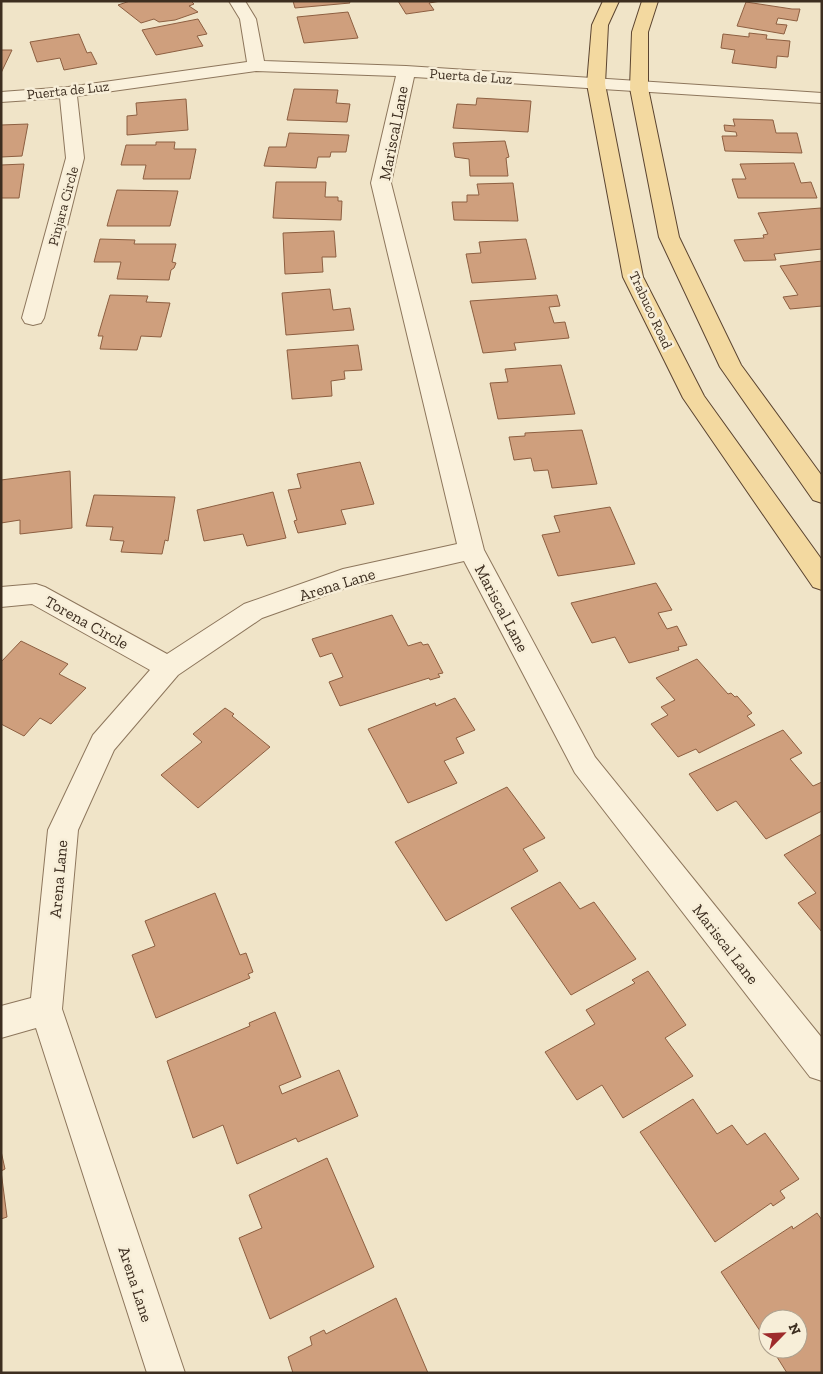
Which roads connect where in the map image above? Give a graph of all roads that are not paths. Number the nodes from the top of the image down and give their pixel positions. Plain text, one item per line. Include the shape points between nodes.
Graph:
1 (236, 1) edge
2 (611, 1) edge
3 (650, 1) edge
4 (256, 66) junction
5 (406, 71) junction
6 (596, 84) junction
7 (639, 88) junction
8 (68, 92) junction
9 (1, 97) edge
10 (822, 98) edge
11 (33, 318) dead end
12 (822, 494) edge
13 (471, 550) junction
14 (822, 580) edge
15 (1, 597) edge
16 (168, 668) junction
17 (46, 1009) junction
18 (1, 1022) edge
19 (822, 1065) edge
20 (166, 1373) edge

1 - 4 street via 248,19
2 - 6 main road, Trabuco Road via 600,25
3 - 7 main road via 640,32
4 - 5 street, Puerta de Luz
4 - 8 street, Puerta de Luz
5 - 6 street, Puerta de Luz
5 - 13 street, Mariscal Lane via 381,183
6 - 7 street, Puerta de Luz
6 - 14 main road, Trabuco Road via 632,277 694,398
7 - 10 street, Puerta de Luz
7 - 12 main road via 669,237 731,367
8 - 9 street, Puerta de Luz
8 - 11 street, Pinjara Circle via 75,158
13 - 16 street, Arena Lane via 343,579 253,611
13 - 19 street, Mariscal Lane via 585,765
15 - 16 street, Torena Circle via 36,594
16 - 17 street, Arena Lane via 103,743 63,830
17 - 18 street
17 - 20 street, Arena Lane

